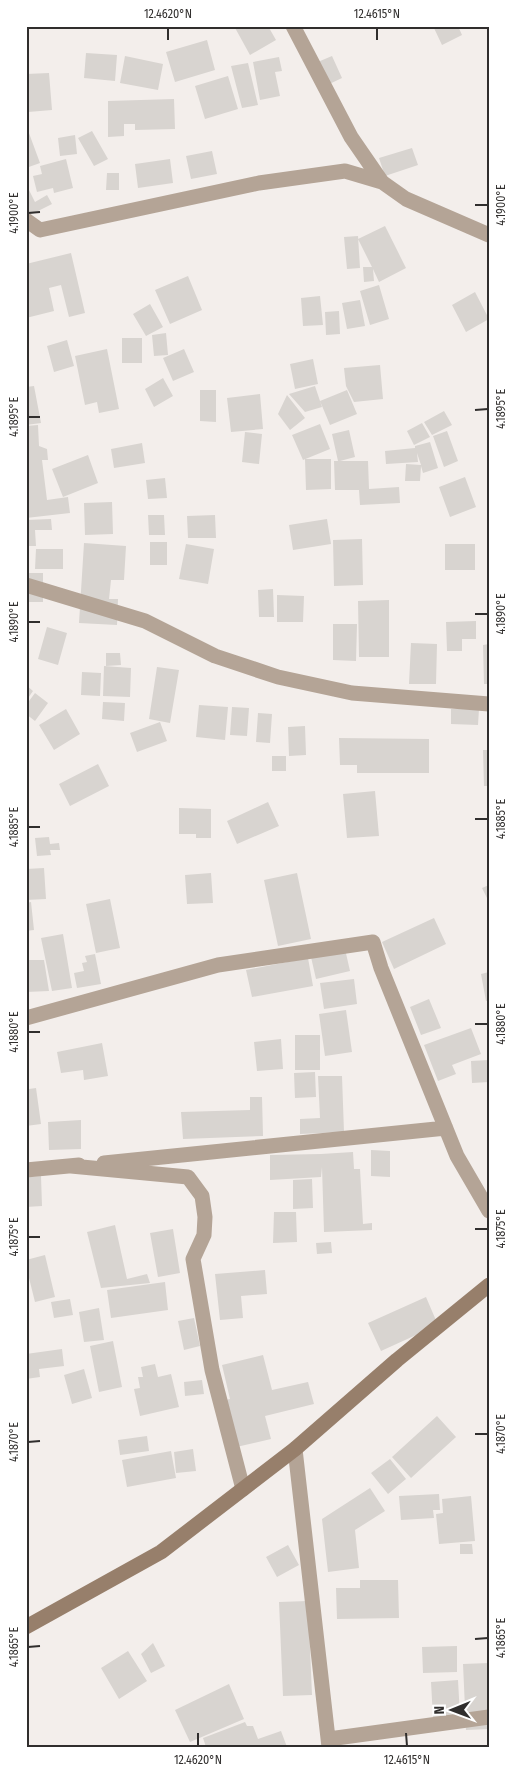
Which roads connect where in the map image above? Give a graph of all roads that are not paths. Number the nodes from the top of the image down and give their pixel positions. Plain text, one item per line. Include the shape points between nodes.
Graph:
1 (293, 26) edge
2 (382, 182) junction
3 (26, 220) edge
4 (489, 235) edge
5 (26, 585) edge
6 (489, 704) edge
7 (26, 1018) edge
8 (446, 1128) junction
9 (70, 1166) junction
10 (26, 1170) edge
11 (489, 1211) edge
12 (489, 1285) edge
13 (295, 1449) junction
14 (243, 1489) junction
15 (26, 1627) edge
16 (489, 1717) edge
17 (329, 1743) edge

1 - 2 street via 352,137
2 - 3 street via 344,171 259,183 40,230
2 - 4 street via 406,199
5 - 6 street via 145,621 215,656 278,677 352,693
7 - 8 street via 218,965 373,942
8 - 9 street
8 - 11 street via 457,1156
9 - 10 street
9 - 14 street via 188,1178 202,1196 204,1235 193,1258 212,1370
12 - 13 main road
13 - 14 main road
13 - 17 street
14 - 15 main road via 162,1552
16 - 17 street

